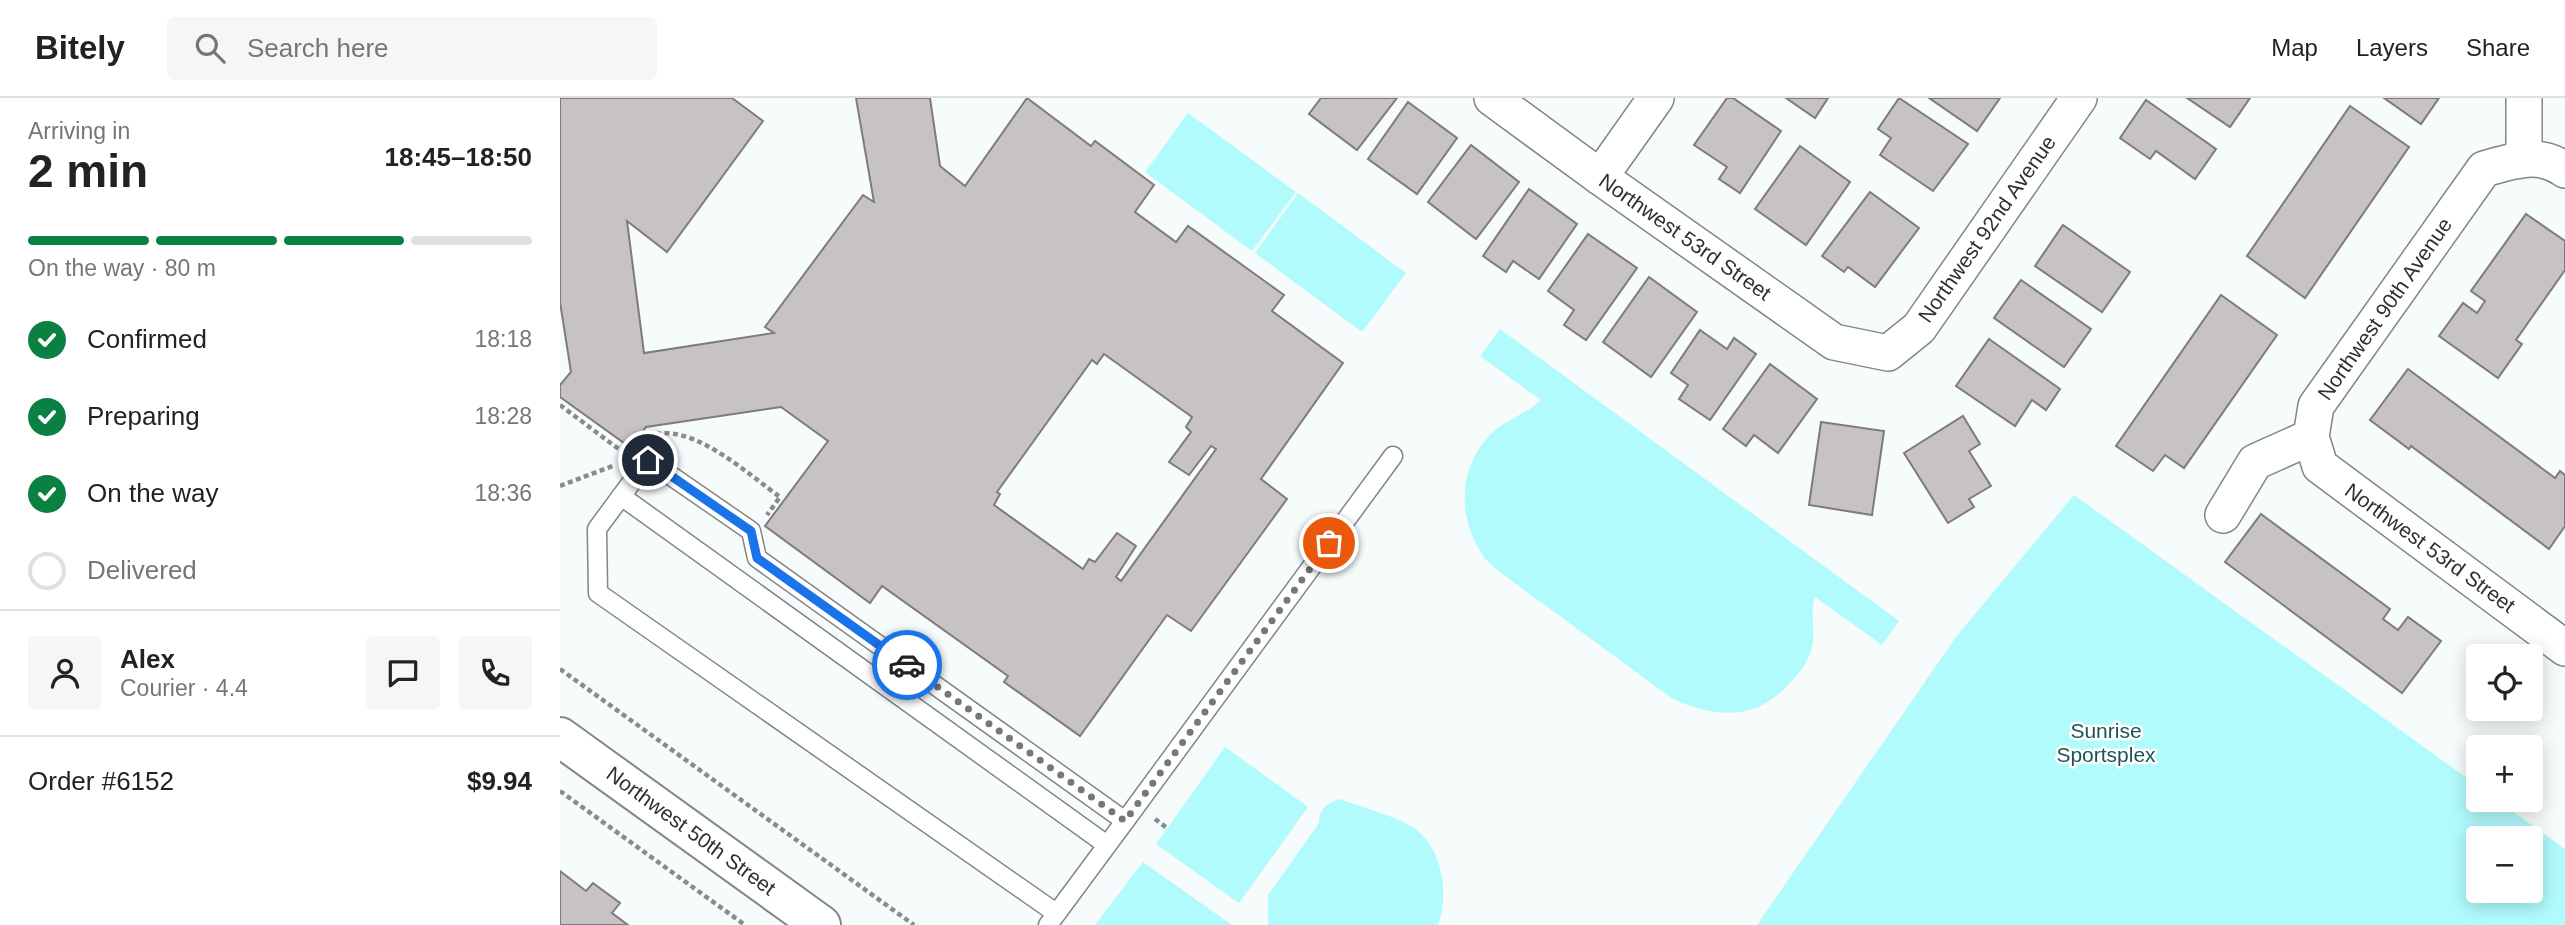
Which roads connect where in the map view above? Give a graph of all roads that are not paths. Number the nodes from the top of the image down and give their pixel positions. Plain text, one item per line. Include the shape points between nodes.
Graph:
1 (1492, 98) edge
2 (1656, 98) edge
3 (2079, 98) edge
4 (2524, 98) edge
5 (2524, 157) junction
6 (2565, 170) edge
7 (1600, 177) junction
8 (1888, 353) joint
9 (2311, 437) junction
10 (1393, 456) dead end
11 (621, 496) junction
12 (2223, 514) dead end
13 (2565, 648) edge
14 (560, 737) edge
15 (1125, 821) junction
16 (1107, 845) junction
17 (1052, 919) edge
18 (821, 925) edge

1 - 7 street, Northwest 53rd Street
2 - 7 street
3 - 8 street, Northwest 92nd Avenue via 1919,328
4 - 5 street
5 - 6 street
5 - 9 street, Northwest 90th Avenue via 2484,169 2316,406
7 - 8 street, Northwest 53rd Street via 1834,342
9 - 12 street via 2255,462
9 - 13 street, Northwest 53rd Street via 2320,466
10 - 15 lane
11 - 15 lane via 648,460 751,531 757,558
11 - 16 lane
11 - 17 lane via 597,529 598,593
14 - 18 street, Northwest 50th Street
15 - 16 lane
16 - 17 lane

